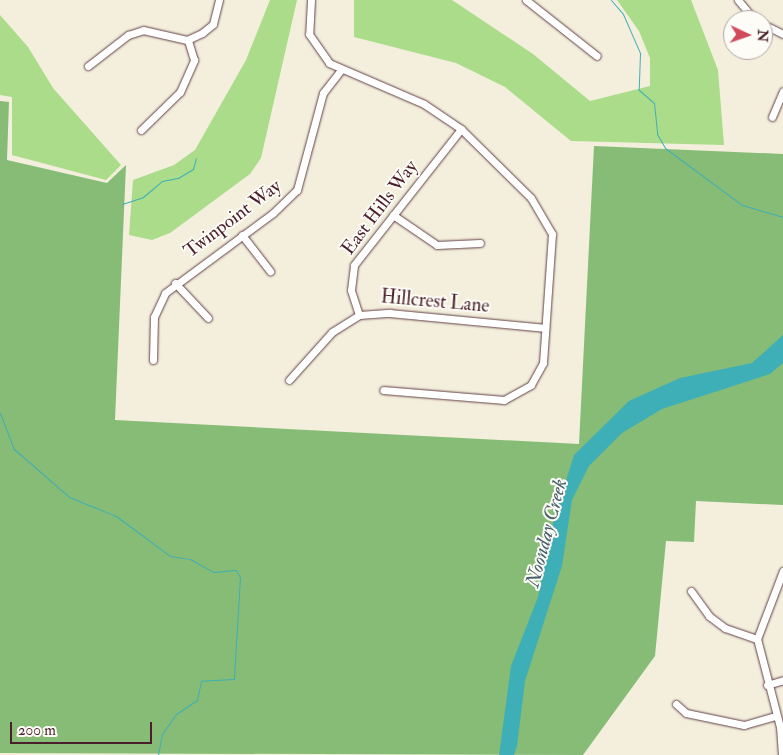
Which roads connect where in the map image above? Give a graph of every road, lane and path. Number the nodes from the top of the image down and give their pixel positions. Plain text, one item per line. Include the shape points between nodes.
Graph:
1 (219, 0) edge
2 (310, 0) edge
3 (526, 0) edge
4 (738, 0) edge
5 (746, 10) edge
6 (188, 40) junction
7 (597, 56) dead end
8 (88, 66) dead end
9 (340, 71) junction
10 (783, 91) edge
11 (772, 116) dead end
12 (461, 129) junction
13 (141, 130) dead end
14 (393, 215) junction
15 (242, 235) junction
16 (480, 243) dead end
17 (270, 272) dead end
18 (175, 283) junction
19 (359, 315) junction
20 (208, 318) dead end
21 (546, 328) junction
22 (153, 360) dead end
23 (289, 380) dead end
24 (383, 390) dead end
25 (783, 571) edge
26 (692, 591) dead end
27 (757, 638) junction
28 (783, 680) edge
29 (767, 685) junction
30 (676, 704) dead end
31 (776, 716) junction
32 (782, 755) edge

1 - 6 street via 213,24
2 - 9 street via 309,34 324,58
3 - 7 street
4 - 5 street
6 - 8 street via 143,30 128,35
6 - 13 street via 194,60 180,92
9 - 12 street via 424,104
9 - 15 street, Twinpoint Way via 322,94 297,190
10 - 11 street
12 - 14 street, East Hills Way
12 - 21 street via 489,152 550,225 552,245
14 - 16 street via 437,245
14 - 19 street, East Hills Way via 354,265 351,290
15 - 17 street
15 - 18 street, Twinpoint Way
18 - 20 street
18 - 22 street, Twinpoint Way via 155,310
19 - 21 street, Hillcrest Lane via 390,313
19 - 23 street, Hillcrest Lane via 332,332
21 - 24 street via 540,372 514,397 474,400
25 - 27 street
26 - 27 street via 709,616 725,628
27 - 29 street
28 - 29 street
29 - 31 street
30 - 31 street via 686,714 744,726
31 - 32 street

